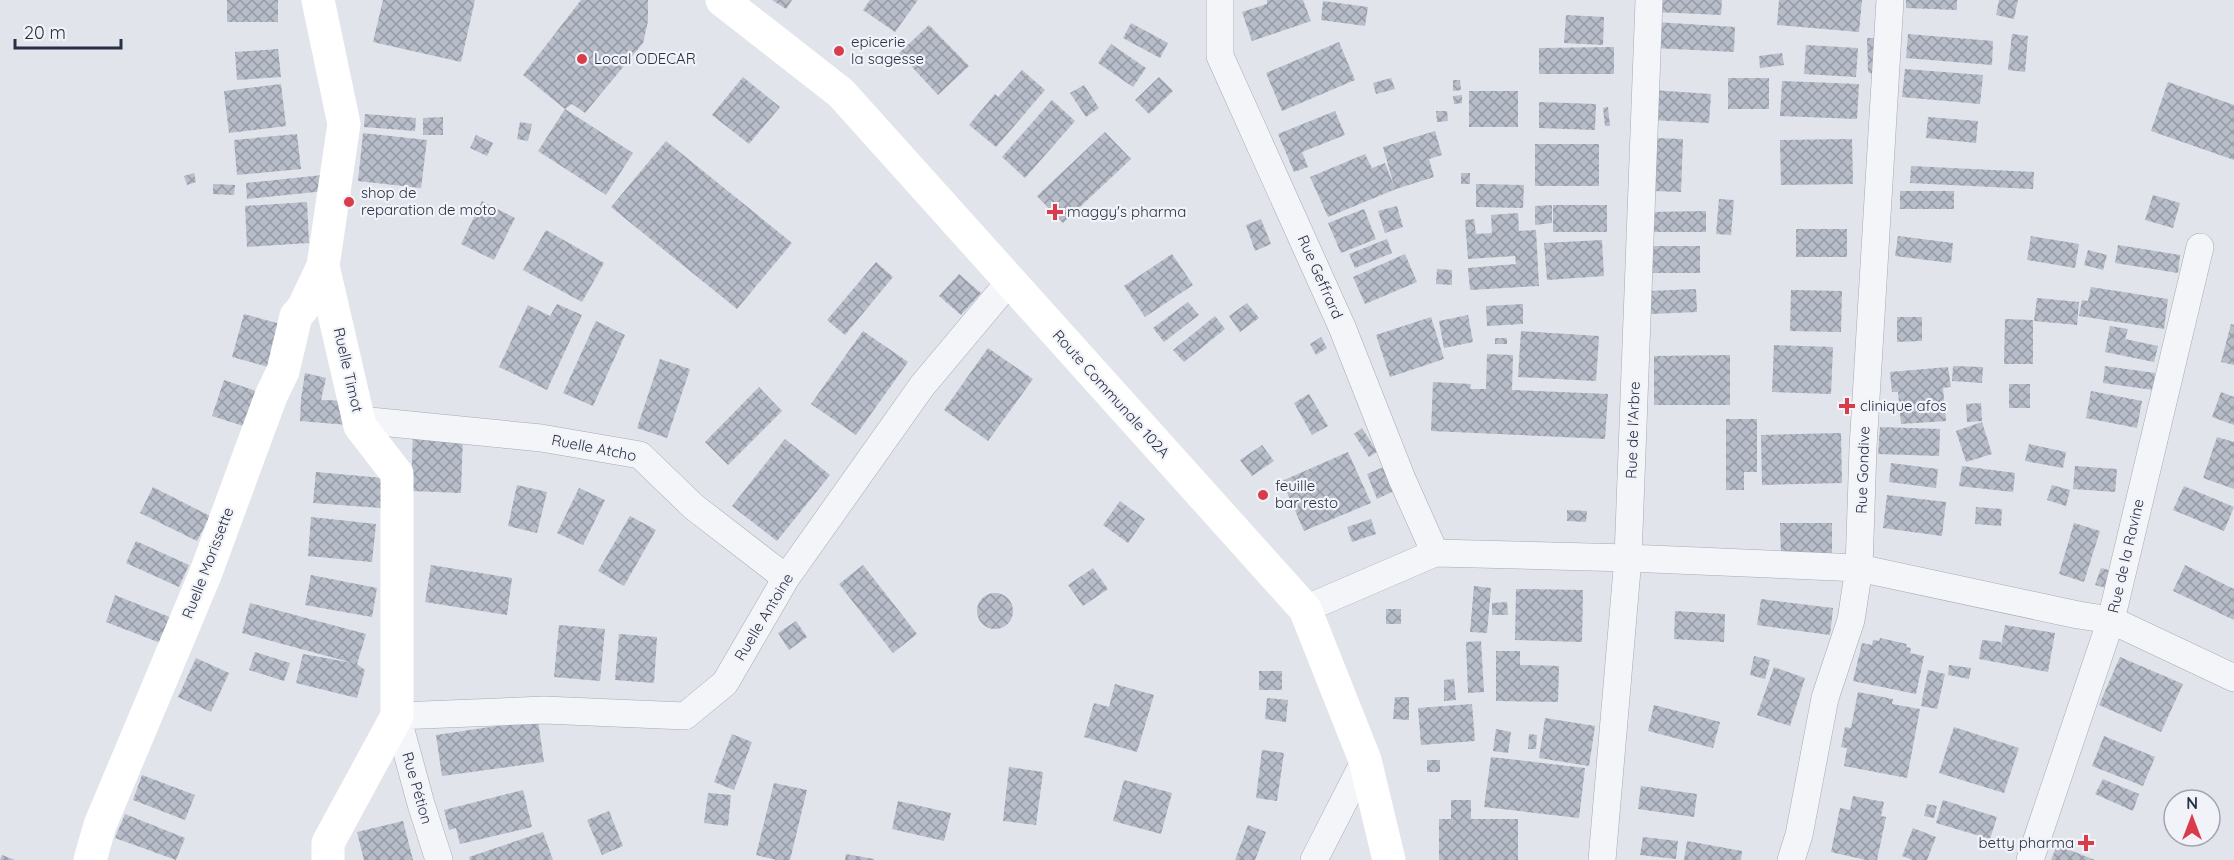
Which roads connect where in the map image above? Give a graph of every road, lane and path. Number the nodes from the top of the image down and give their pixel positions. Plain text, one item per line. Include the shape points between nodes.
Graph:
1 (318, 0) edge
2 (722, 0) edge
3 (1220, 0) edge
4 (1649, 0) edge
5 (1890, 0) edge
6 (2200, 247) dead end
7 (324, 266) junction
8 (1010, 281) junction
9 (360, 420) junction
10 (1435, 553) junction
11 (1628, 558) junction
12 (1859, 568) junction
13 (786, 578) junction
14 (1305, 609) junction
15 (2111, 620) junction
16 (2234, 678) edge
17 (397, 717) junction
18 (1365, 760) junction
19 (90, 860) edge
20 (328, 860) edge
21 (439, 860) edge
22 (1314, 860) edge
23 (1389, 860) edge
24 (1602, 860) edge
25 (1791, 860) edge
26 (2030, 860) edge

1 - 7 street, Ruelle Timot via 344,124
2 - 8 street, Route Communale 102A via 841,93
3 - 10 street, Rue Geffrard via 1220,56 1342,327
4 - 11 street, Rue de l'Arbre
5 - 12 street, Rue Gondive
6 - 15 street, Rue de la Ravine
7 - 9 street, Ruelle Timot
7 - 19 street, Ruelle Morissette via 296,316 283,371 205,575 100,825
8 - 13 street, Ruelle Antoine via 922,386
8 - 14 street, Route Communale 102A
9 - 13 street, Ruelle Atcho via 541,438 640,455 694,507
9 - 17 street, Ruelle Timot via 360,426 397,474
10 - 11 street
10 - 14 street
11 - 12 street
11 - 24 street, Rue de l'Arbre
12 - 15 street
12 - 25 street, Rue Gondive via 1851,620 1825,698
13 - 17 street, Ruelle Antoine via 725,682 685,717 544,710
14 - 18 street, Route Communale 102A
15 - 16 street
15 - 26 street, Rue de la Ravine
17 - 20 street, Ruelle Timot via 328,843
17 - 21 street, Rue Pétion
18 - 22 street
18 - 23 street, Route Communale 102A

